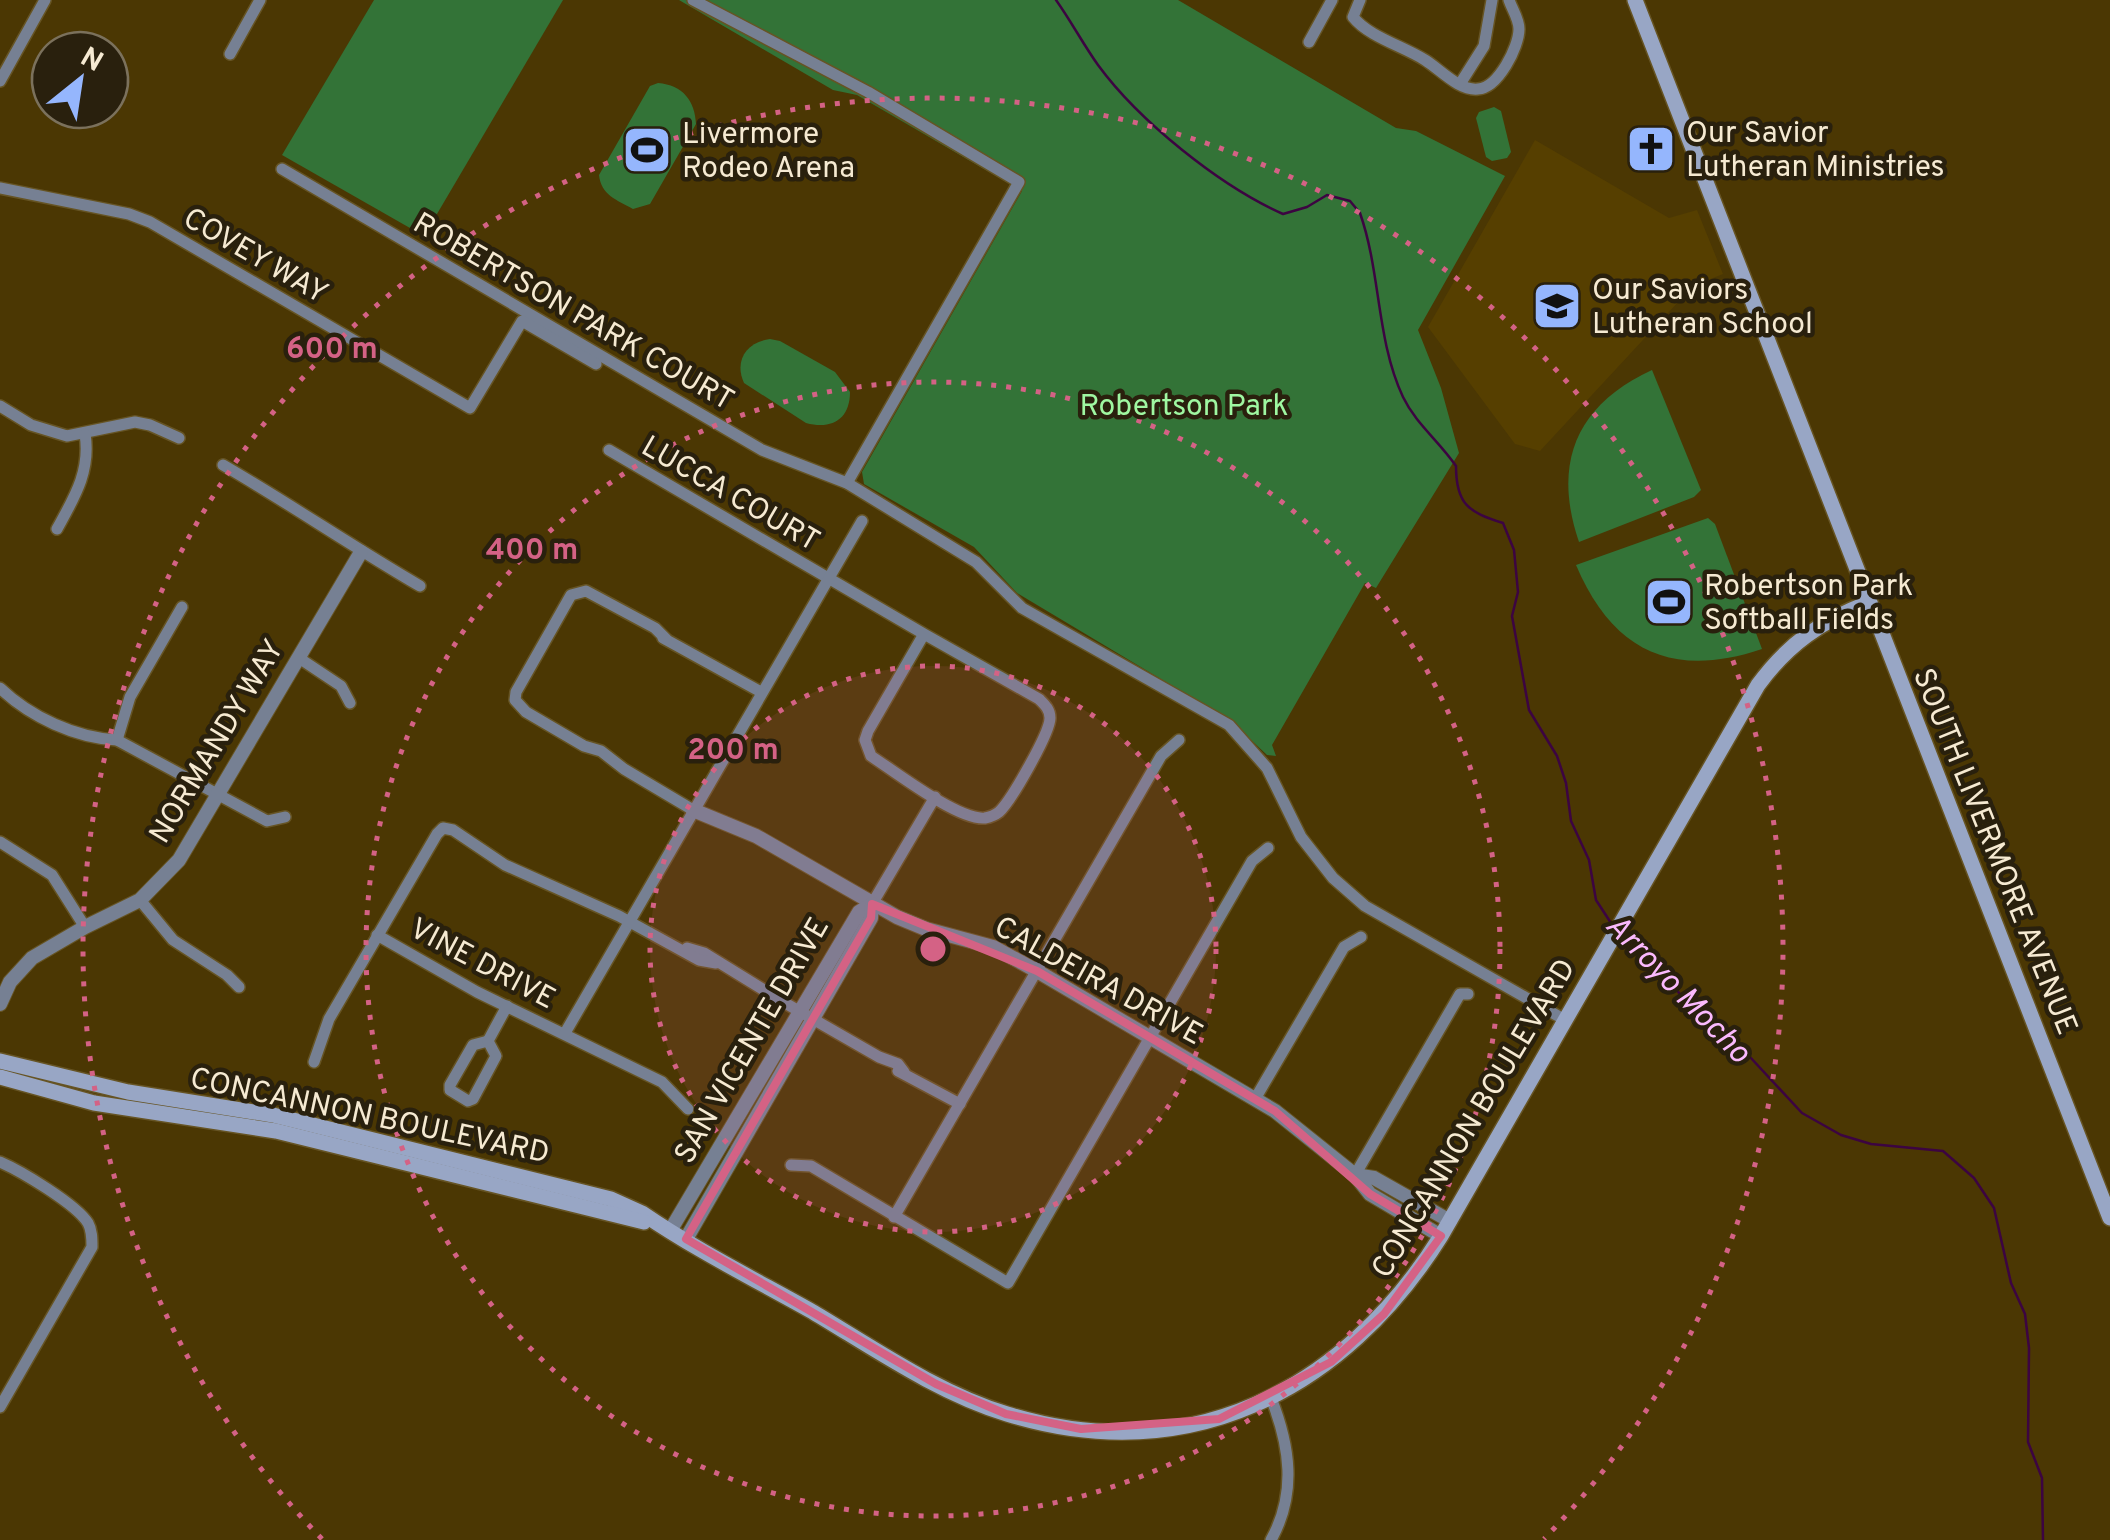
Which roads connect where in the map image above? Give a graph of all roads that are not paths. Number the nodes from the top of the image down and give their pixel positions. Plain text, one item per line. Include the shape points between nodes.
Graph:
1 (46, 0) edge
2 (260, 0) edge
3 (694, 0) edge
4 (1360, 0) edge
5 (1492, 0) edge
6 (1509, 0) edge
7 (1635, 0) edge
8 (1332, 3) edge
9 (1353, 16) junction
10 (1310, 42) dead end
11 (230, 54) dead end
12 (0, 81) edge
13 (1460, 84) junction
14 (282, 169) dead end
15 (0, 188) edge
16 (596, 364) dead end
17 (0, 406) edge
18 (86, 434) junction
19 (179, 438) dead end
20 (608, 450) dead end
21 (222, 465) dead end
22 (847, 482) junction
23 (862, 522) dead end
24 (57, 530) dead end
25 (361, 552) junction
26 (828, 579) junction
27 (420, 586) dead end
28 (1868, 604) junction
29 (182, 607) dead end
30 (924, 634) junction
31 (299, 658) junction
32 (0, 688) edge
33 (760, 692) junction
34 (350, 703) dead end
35 (117, 740) junction
36 (1179, 740) dead end
37 (220, 794) junction
38 (935, 796) junction
39 (693, 810) junction
40 (285, 817) dead end
41 (0, 842) edge
42 (1268, 848) dead end
43 (140, 900) junction
44 (872, 904) junction
45 (630, 921) junction
46 (85, 927) junction
47 (378, 936) junction
48 (1361, 937) dead end
49 (1037, 971) junction
50 (5, 980) edge
51 (239, 987) dead end
52 (1468, 994) dead end
53 (0, 1004) edge
54 (507, 1006) junction
55 (807, 1016) junction
56 (1565, 1020) junction
57 (565, 1034) junction
58 (1149, 1038) junction
59 (488, 1041) junction
60 (0, 1061) edge
61 (314, 1062) dead end
62 (0, 1077) edge
63 (1256, 1099) junction
64 (960, 1104) junction
65 (688, 1109) dead end
66 (0, 1162) edge
67 (791, 1164) dead end
68 (1355, 1175) junction
69 (894, 1217) junction
70 (2110, 1218) edge
71 (1450, 1221) junction
72 (667, 1229) junction
73 (1441, 1236) junction
74 (686, 1239) junction
75 (1271, 1398) junction
76 (0, 1407) edge
77 (1271, 1540) edge

1 - 12 street
2 - 11 street
3 - 22 street via 1019,182
4 - 9 street
5 - 13 street via 1484,46
6 - 13 street via 1518,34 1495,82 1482,89
7 - 28 main road, SOUTH LIVERMORE AVENUE
8 - 9 street
8 - 10 street
9 - 13 street
14 - 22 street, ROBERTSON PARK COURT via 762,450
15 - 16 street, COVEY WAY via 150,222 470,408 522,321
17 - 18 street via 48,432
18 - 19 street via 136,422
18 - 24 street via 89,457
20 - 26 street, LUCCA COURT
21 - 25 street
22 - 56 street, ROBERTSON PARK COURT via 976,562 1022,608 1229,725 1267,768 1301,836 1332,878 1365,906
23 - 26 street
25 - 27 street
25 - 31 street, NORMANDY WAY
26 - 30 street, LUCCA COURT
26 - 33 street
28 - 56 main road, CONCANNON BOULEVARD via 1824,622 1777,659 1758,685
28 - 70 main road, SOUTH LIVERMORE AVENUE
29 - 35 street via 130,698
30 - 38 street via 866,740 871,756
30 - 38 street, LUCCA COURT via 1039,698 1050,715 994,816 969,816
31 - 34 street via 341,686
31 - 37 street, NORMANDY WAY
32 - 35 street via 89,738
33 - 39 street
33 - 39 street via 586,591 571,595 516,692 518,706
35 - 37 street
36 - 49 street via 1162,756
37 - 40 street via 266,820
37 - 43 street, NORMANDY WAY via 179,860
38 - 44 street
39 - 44 street, CALDEIRA DRIVE via 756,836
39 - 45 street
41 - 46 street via 52,875
42 - 58 street via 1252,861
43 - 46 street, NORMANDY WAY
43 - 51 street via 174,940
44 - 49 street, CALDEIRA DRIVE via 926,930 993,947
44 - 55 street, SAN VICENTE DRIVE via 858,912
45 - 47 street via 443,828
45 - 55 street
45 - 57 street
46 - 50 street, NORMANDY WAY
47 - 54 street, VINE DRIVE
47 - 61 street via 325,1026
48 - 63 street via 1344,947
49 - 58 street, CALDEIRA DRIVE
49 - 64 street
50 - 53 street, NORMANDY WAY
52 - 68 street via 1460,994
54 - 57 street, VINE DRIVE
54 - 59 street
55 - 64 street
55 - 72 street, SAN VICENTE DRIVE
55 - 74 street, SAN VICENTE DRIVE
56 - 71 main road, CONCANNON BOULEVARD
57 - 65 street, VINE DRIVE via 662,1082
58 - 63 street, CALDEIRA DRIVE
58 - 69 street via 1008,1283
59 - 59 street via 473,1045 450,1085 468,1101 494,1063
60 - 72 main road, CONCANNON BOULEVARD via 128,1092 272,1115 581,1190
62 - 72 main road, CONCANNON BOULEVARD via 94,1103 276,1132
63 - 68 street, CALDEIRA DRIVE
64 - 69 street
66 - 76 street via 78,1212 92,1246
67 - 69 street via 811,1166
68 - 71 street, CALDEIRA DRIVE via 1374,1178
68 - 73 street, CALDEIRA DRIVE via 1370,1194
71 - 73 main road, CONCANNON BOULEVARD
72 - 74 main road, CONCANNON BOULEVARD
73 - 75 main road, CONCANNON BOULEVARD via 1384,1314 1332,1362
74 - 75 main road, CONCANNON BOULEVARD via 936,1384 1006,1414 1132,1431 1219,1419
75 - 77 street via 1290,1474

